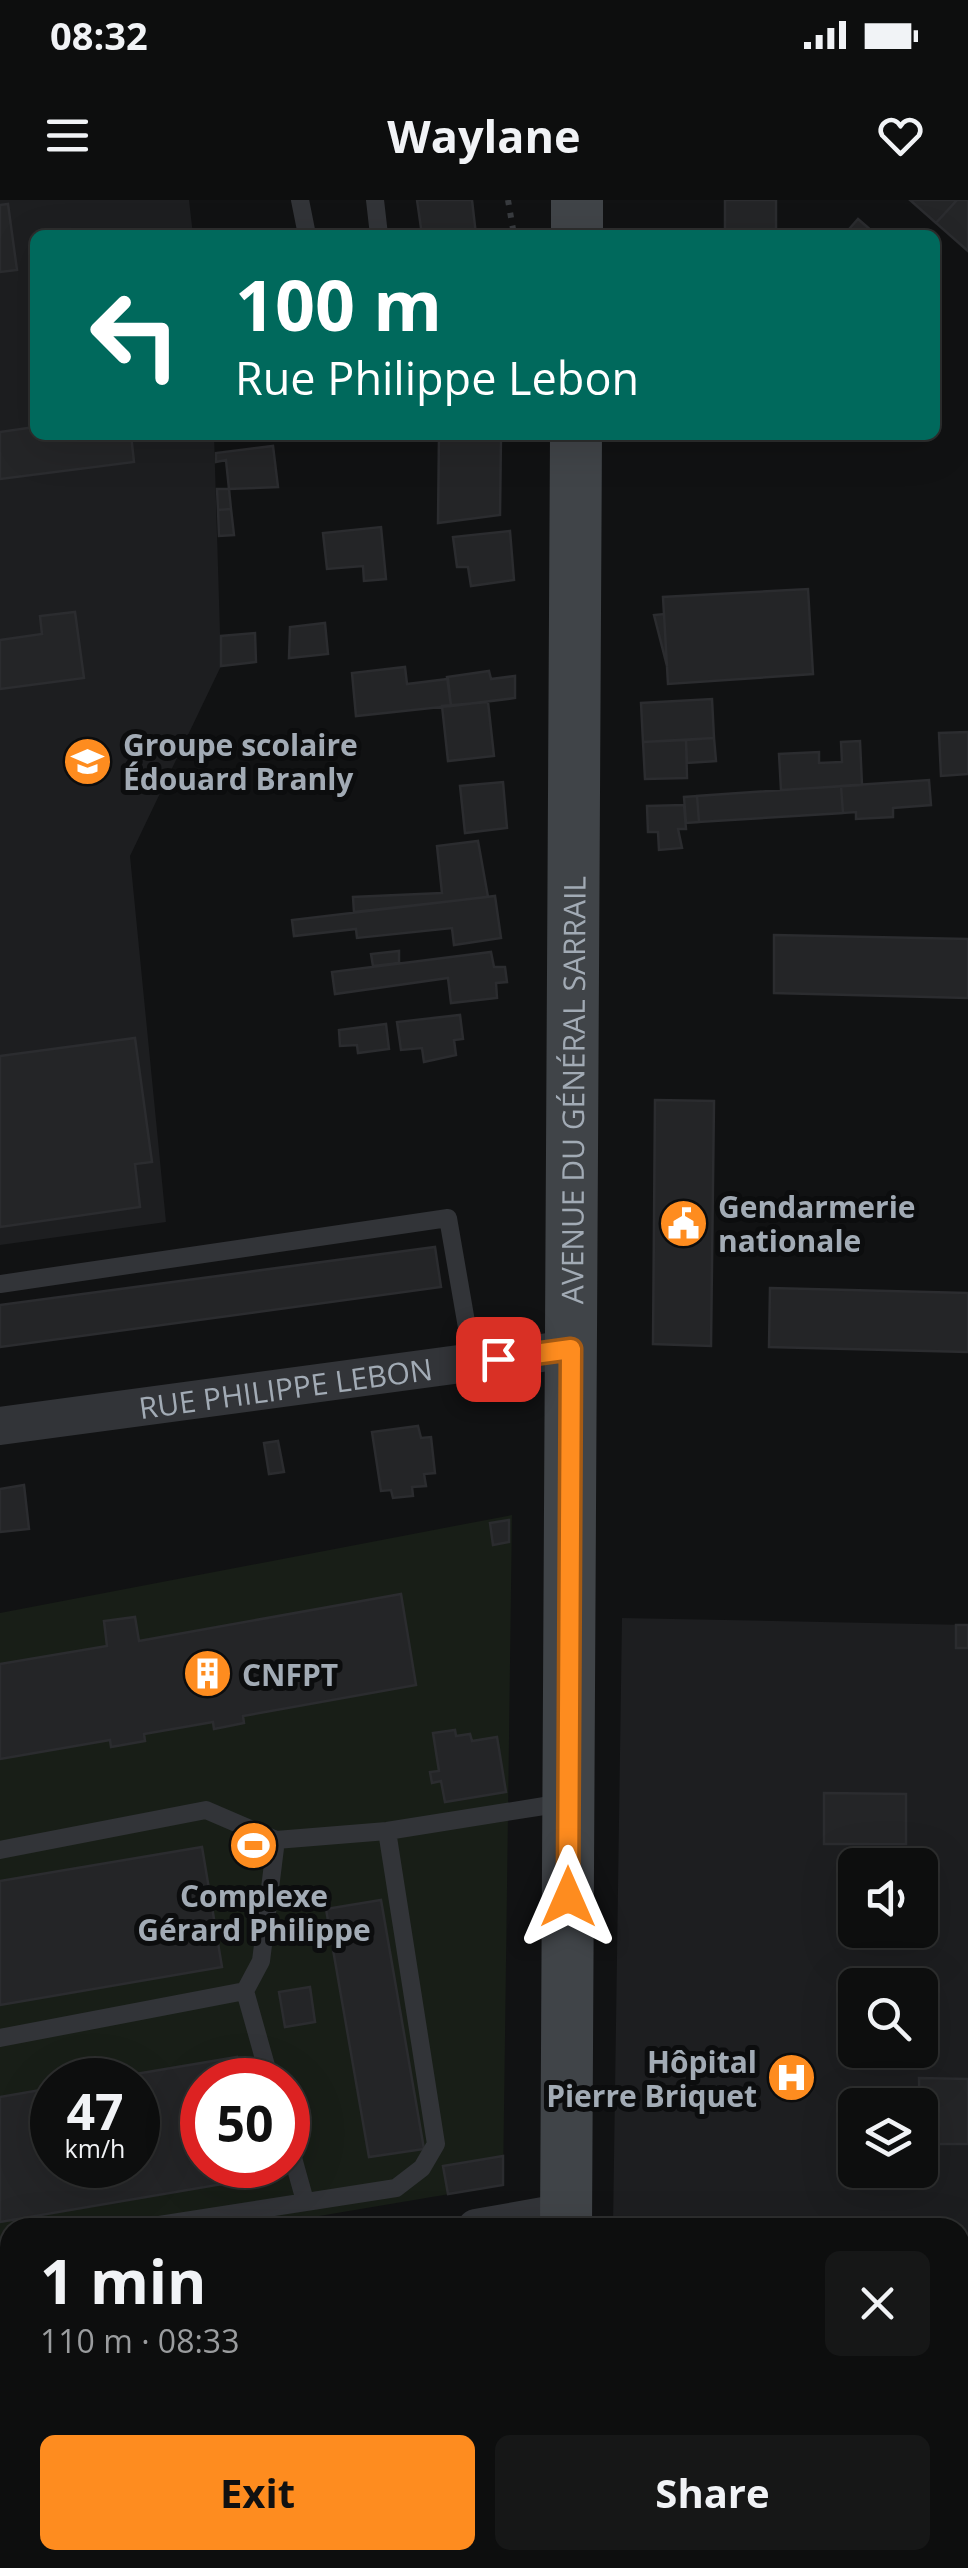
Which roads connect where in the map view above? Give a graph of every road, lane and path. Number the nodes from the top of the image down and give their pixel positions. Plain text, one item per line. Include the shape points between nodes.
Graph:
1 (300, 200) edge
2 (374, 200) edge
3 (508, 200) edge
4 (577, 200) edge
5 (307, 230) edge
6 (378, 230) edge
7 (513, 230) edge
8 (577, 230) edge
9 (576, 440) edge
10 (0, 1284) edge
11 (571, 1349) junction
12 (473, 1362) junction
13 (0, 1426) edge
14 (568, 1802) junction
15 (387, 1831) junction
16 (276, 1840) junction
17 (0, 1850) edge
18 (245, 1991) junction
19 (0, 2038) edge
20 (264, 2058) edge
21 (301, 2188) edge
22 (305, 2202) junction
23 (203, 2218) edge
24 (566, 2218) edge

1 - 5 lane
2 - 6 lane
3 - 7 path
4 - 8 main road
9 - 11 main road, AVENUE DU GÉNÉRAL SARRAIL
10 - 12 lane via 448,1218
11 - 12 street, RUE PHILIPPE LEBON
11 - 14 main road, AVENUE DU GÉNÉRAL SARRAIL
12 - 13 street, RUE PHILIPPE LEBON
14 - 15 lane
14 - 24 main road, AVENUE DU GÉNÉRAL SARRAIL
15 - 16 lane
15 - 22 lane via 436,2144 422,2168 396,2188
16 - 17 lane via 206,1810
16 - 18 lane via 261,1961
18 - 19 lane
18 - 20 lane
21 - 22 lane
22 - 23 lane

